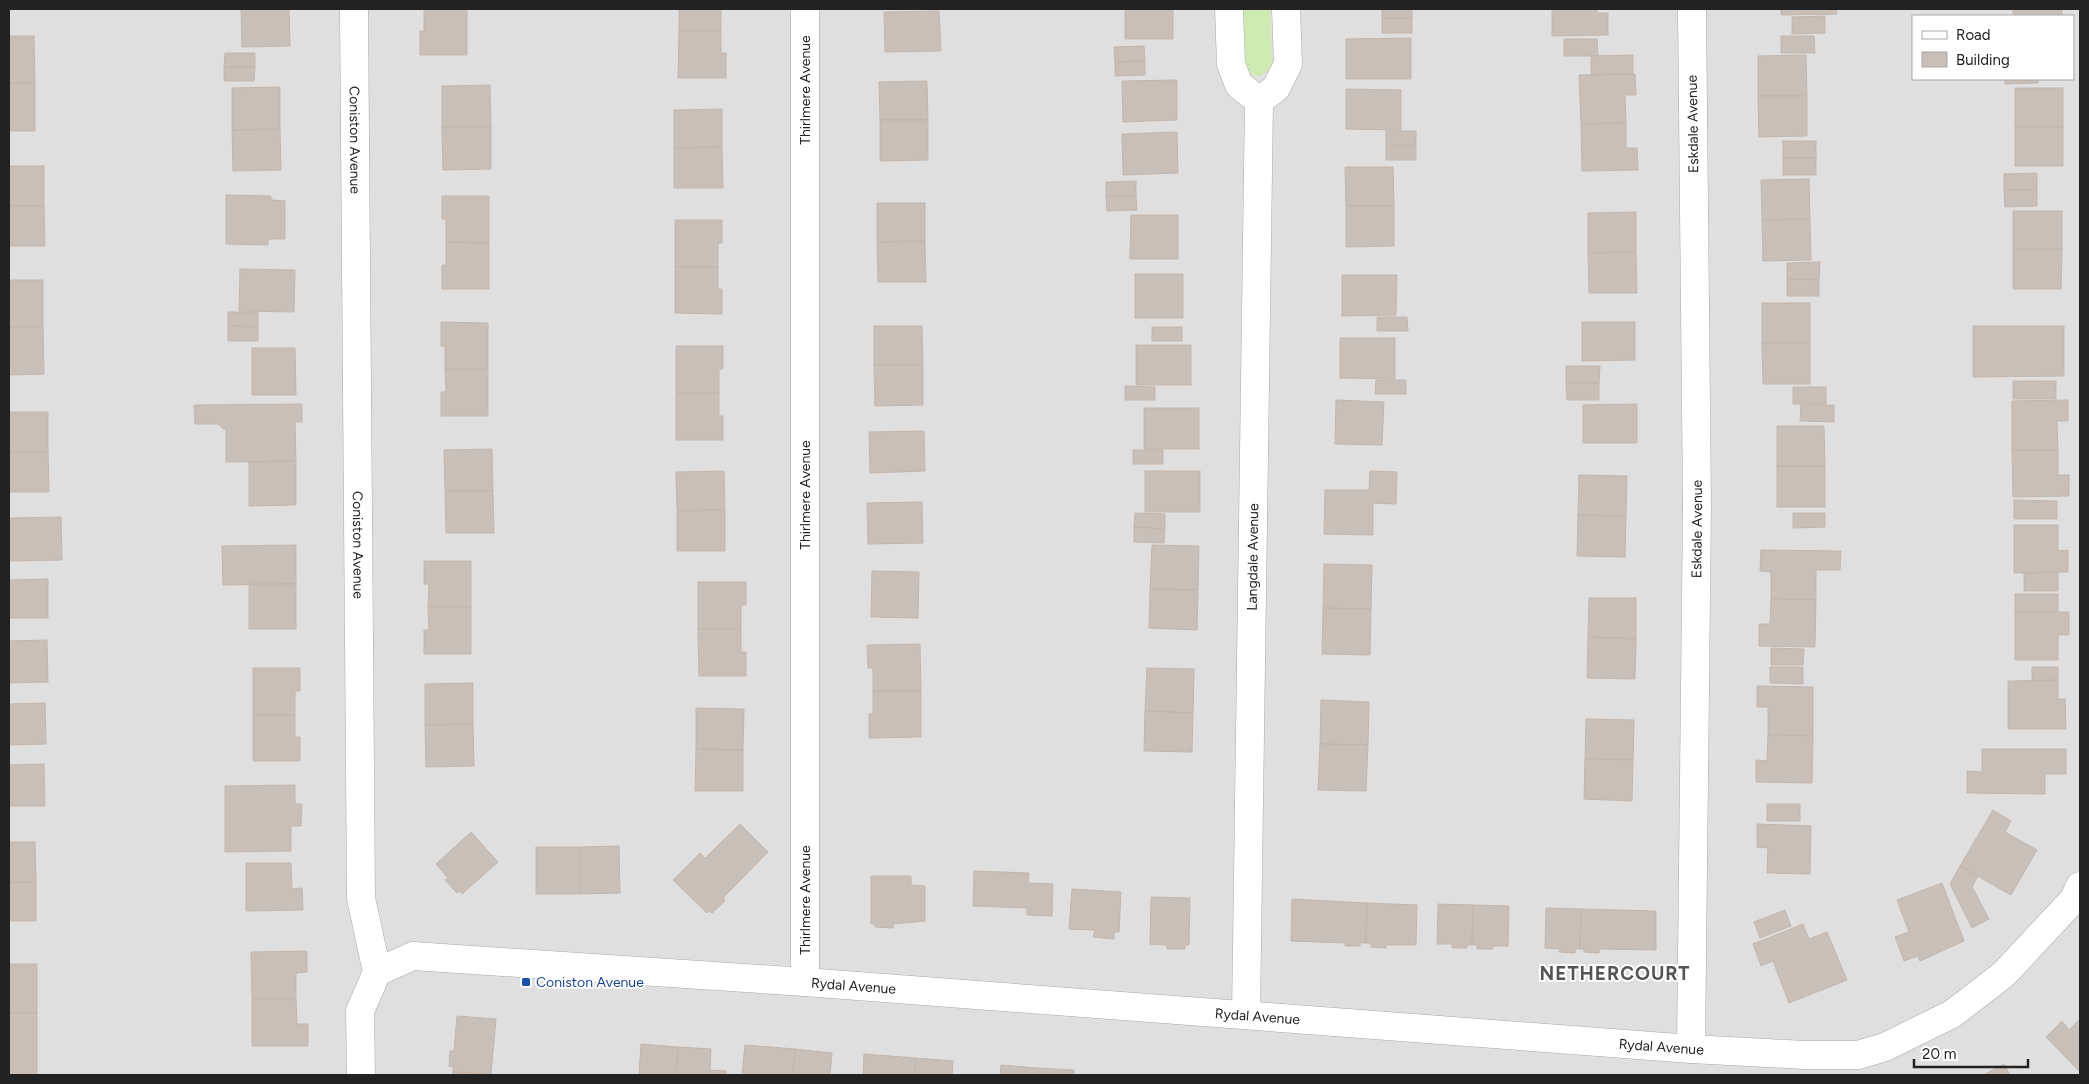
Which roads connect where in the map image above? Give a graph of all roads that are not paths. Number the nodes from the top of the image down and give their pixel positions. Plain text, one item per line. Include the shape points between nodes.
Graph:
1 (354, 9) edge
2 (805, 9) edge
3 (1229, 9) edge
4 (1286, 9) edge
5 (1692, 9) edge
6 (1259, 101) junction
7 (2080, 886) edge
8 (377, 972) junction
9 (805, 982) junction
10 (1246, 1015) junction
11 (1691, 1049) junction
12 (361, 1075) edge

1 - 8 street, Coniston Avenue via 361,898
2 - 9 street, Thirlmere Avenue
3 - 6 street via 1231,64 1239,85
4 - 6 street via 1288,64 1276,88
5 - 11 street, Eskdale Avenue via 1697,506
6 - 10 street, Langdale Avenue
7 - 11 street, Rydal Avenue via 2074,898 2004,974 1952,1014 1885,1047 1858,1055
8 - 9 street, Rydal Avenue via 413,956
8 - 12 street via 360,1011
9 - 10 street, Rydal Avenue
10 - 11 street, Rydal Avenue

